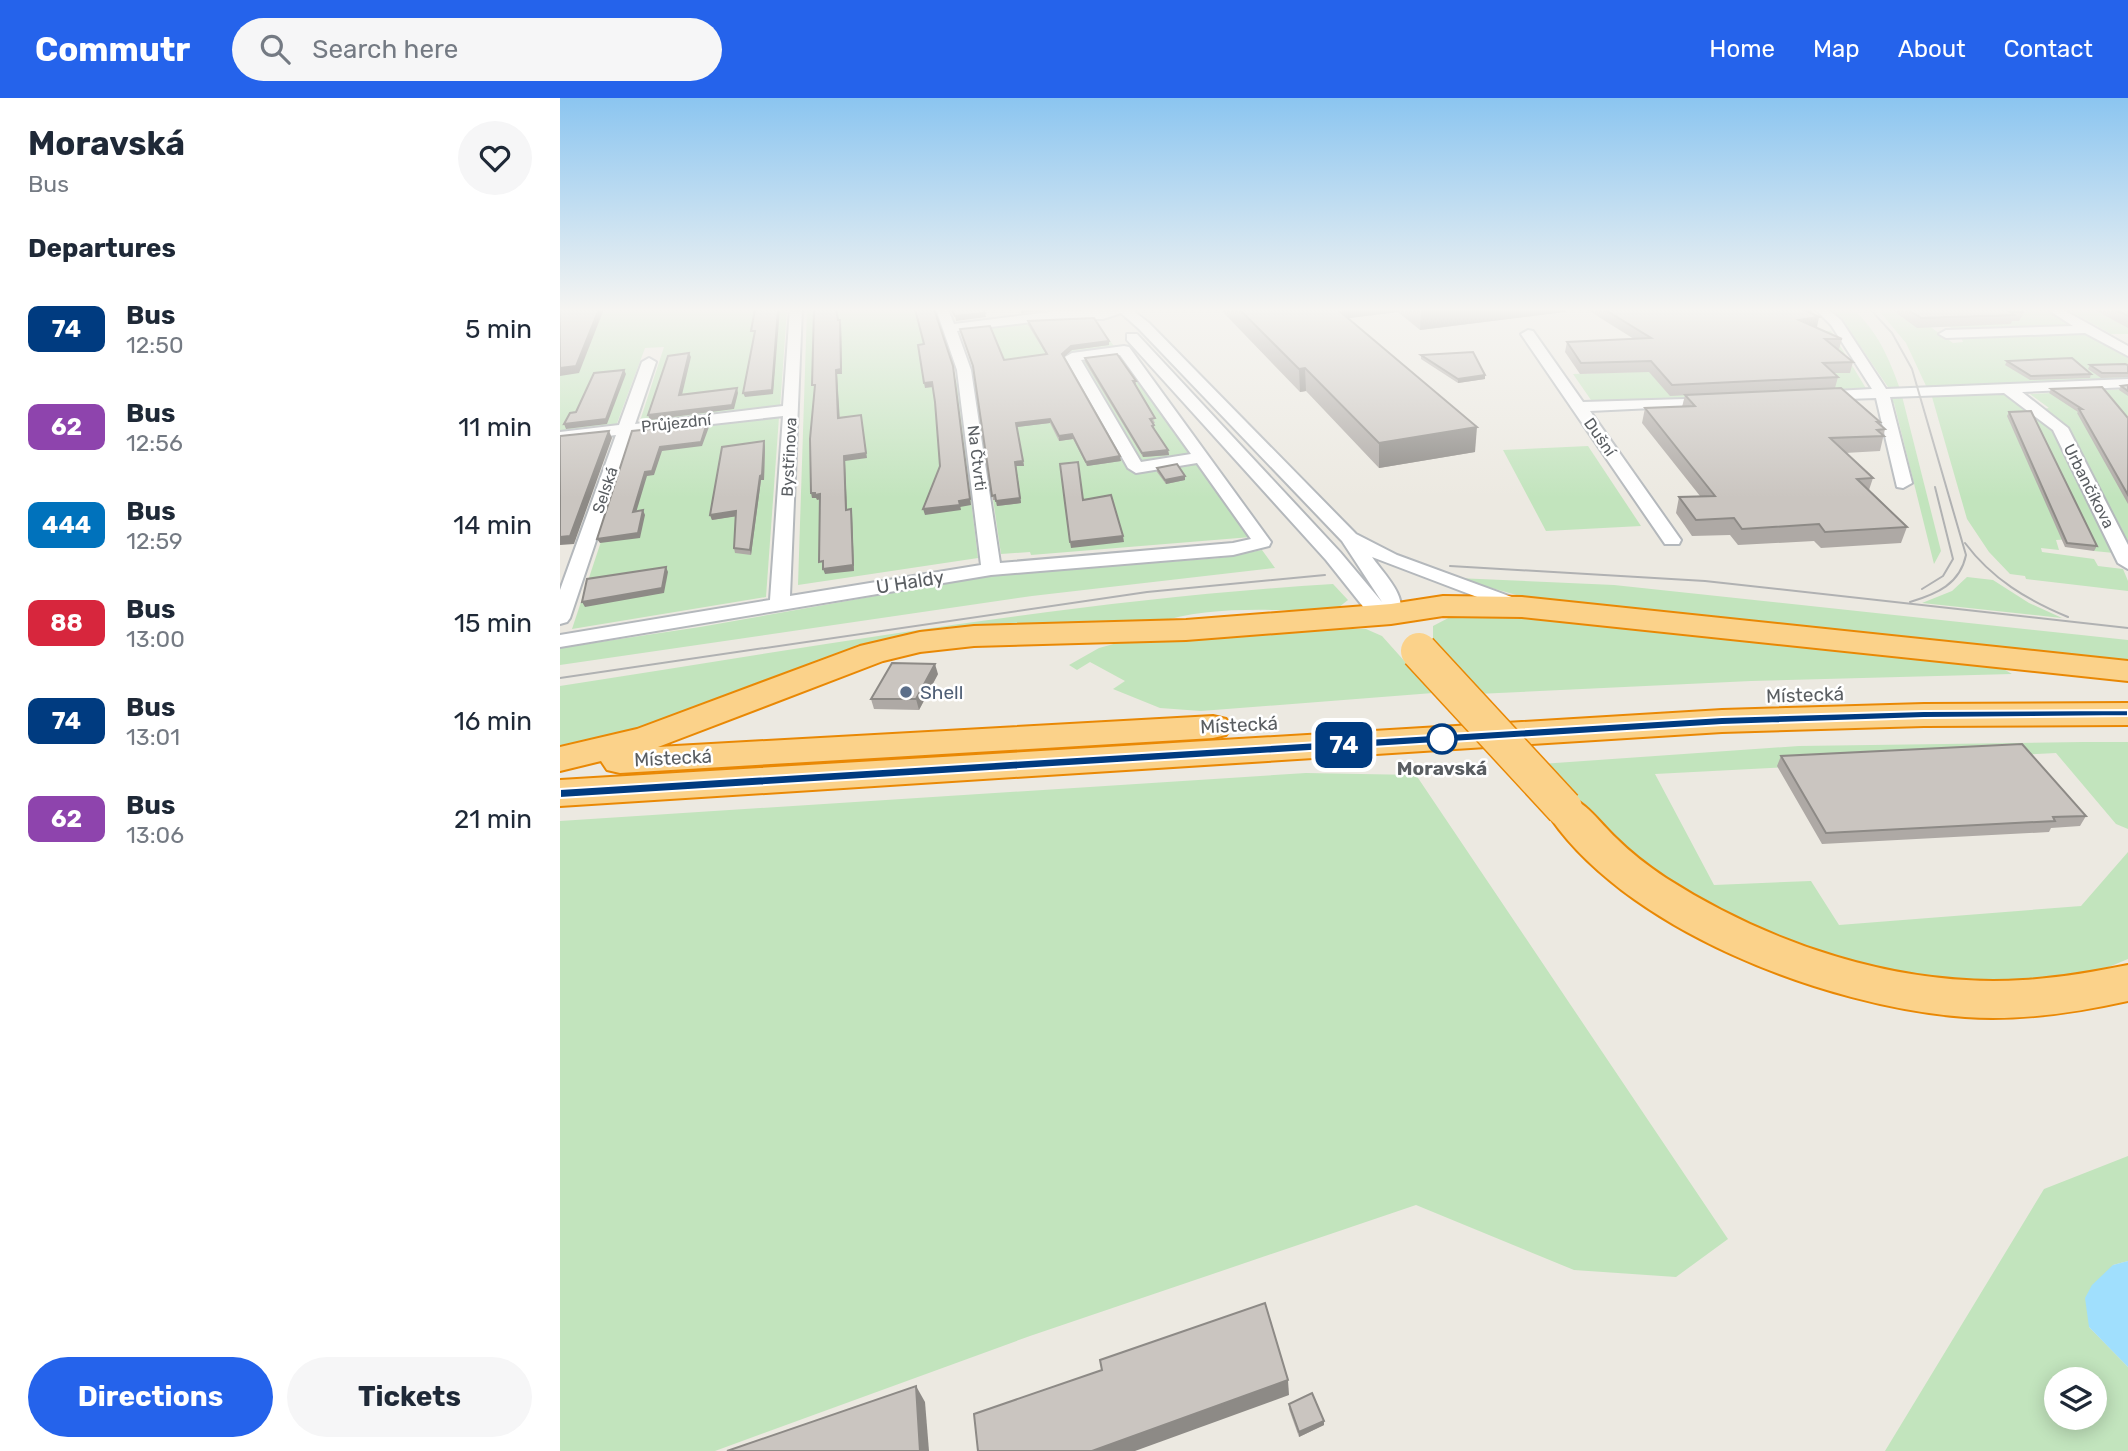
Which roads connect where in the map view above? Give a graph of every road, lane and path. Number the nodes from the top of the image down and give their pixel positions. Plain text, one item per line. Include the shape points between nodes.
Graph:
1 (646, 372) edge
2 (793, 372) edge
3 (964, 372) edge
4 (1081, 372) edge
5 (1140, 372) edge
6 (1163, 372) edge
7 (1189, 372) edge
8 (1555, 372) edge
9 (1868, 372) edge
10 (2128, 383) edge
11 (2009, 389) junction
12 (1882, 394) junction
13 (1799, 397) edge
14 (1731, 400) edge
15 (1580, 407) junction
16 (791, 411) junction
17 (627, 429) junction
18 (560, 437) edge
19 (1203, 457) junction
20 (1903, 483) dead end
21 (1349, 538) junction
22 (1672, 540) dead end
23 (2128, 563) edge
24 (991, 569) junction
25 (780, 605) junction
26 (1522, 607) junction
27 (1391, 614) junction
28 (560, 618) edge
29 (560, 641) edge
30 (2128, 671) edge
31 (2128, 691) edge
32 (2128, 714) edge
33 (560, 762) edge
34 (560, 793) edge
35 (2128, 983) edge

1 - 17 street, Selská
2 - 16 street, Bystřinova
3 - 24 street, Na Čtvrti
4 - 19 street via 1136,468
5 - 19 street
6 - 27 street via 1333,556 1372,605
7 - 21 street
8 - 15 street, Dušní
9 - 12 street
10 - 11 street
11 - 12 street
11 - 23 street, Urbančíkova via 2060,428
12 - 13 street
12 - 20 street
14 - 15 street
15 - 22 street, Dušní
16 - 17 street, Průjezdní
16 - 25 street, Bystřinova
17 - 18 street, Průjezdní
17 - 28 street, Selská
19 - 24 street, U Haldy via 1262,542 1233,549
21 - 26 street via 1390,559
21 - 27 street via 1392,600
24 - 25 street, U Haldy
25 - 29 street, U Haldy
26 - 27 highway via 1443,606
26 - 30 highway
27 - 33 highway via 1186,630 956,637 902,645 648,738
27 - 35 highway, bridge via 1419,650 1619,864 1663,897 1737,936 1825,971 1911,991 1979,999 2054,996
31 - 33 highway, Místecká via 1777,695
32 - 34 highway, Místecká via 1722,721

